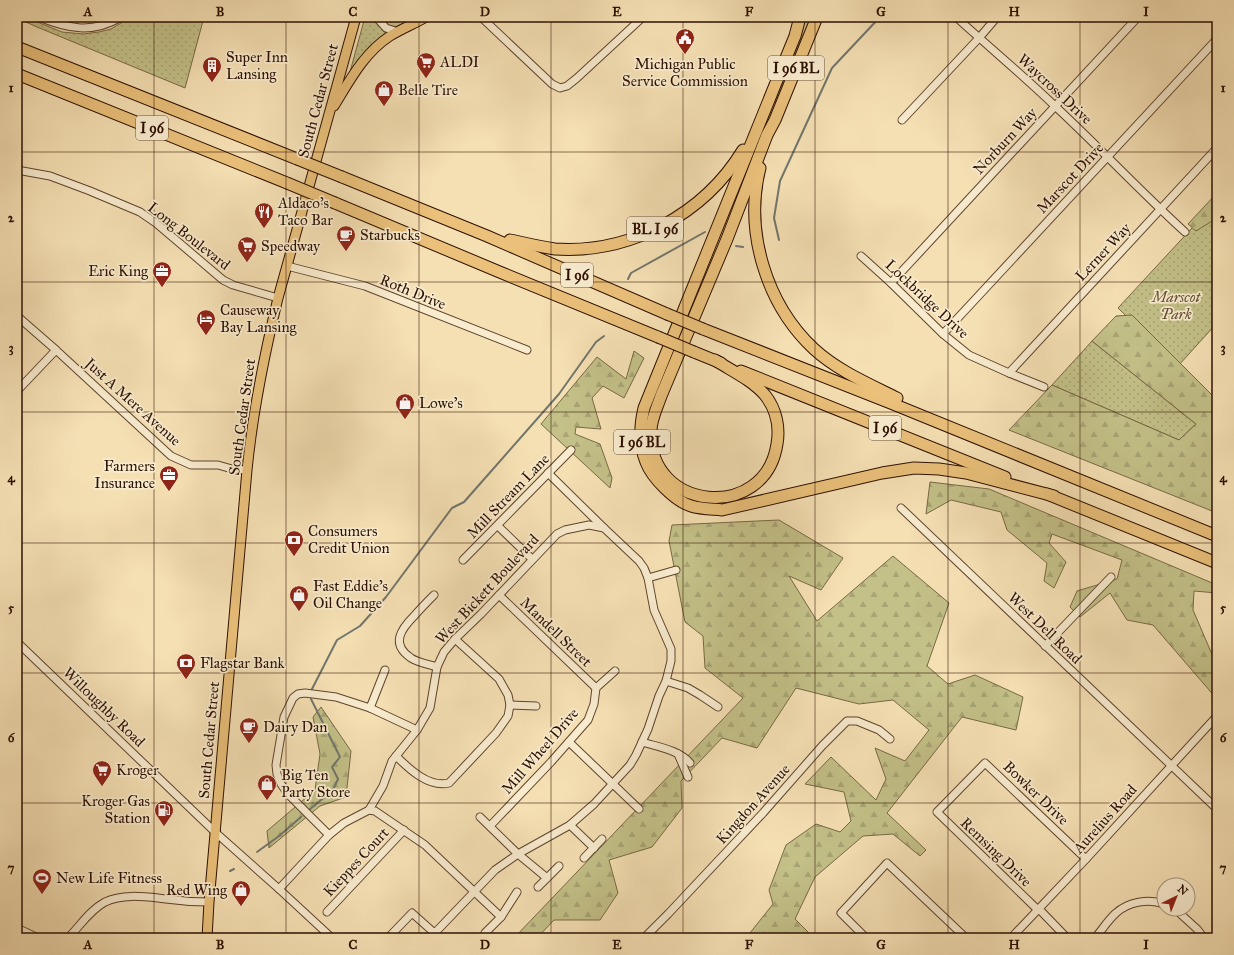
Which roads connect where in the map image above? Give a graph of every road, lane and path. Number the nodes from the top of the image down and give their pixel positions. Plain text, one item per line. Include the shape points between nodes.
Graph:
1 (39, 17) edge
2 (121, 17) edge
3 (356, 17) edge
4 (376, 17) edge
5 (426, 17) edge
6 (481, 17) edge
7 (643, 17) edge
8 (800, 17) edge
9 (817, 17) edge
10 (956, 17) edge
11 (997, 17) edge
12 (1138, 17) edge
13 (398, 32) junction
14 (979, 38) junction
15 (1217, 39) edge
16 (17, 47) edge
17 (17, 74) edge
18 (767, 104) junction
19 (1055, 106) junction
20 (329, 114) junction
21 (775, 120) junction
22 (902, 120) dead end
23 (1217, 148) edge
24 (1108, 156) junction
25 (17, 170) edge
26 (1160, 209) junction
27 (1185, 232) dead end
28 (487, 236) junction
29 (861, 256) dead end
30 (287, 266) junction
31 (891, 283) junction
32 (278, 298) junction
33 (17, 316) edge
34 (943, 334) junction
35 (56, 350) junction
36 (527, 350) dead end
37 (715, 360) junction
38 (1008, 373) junction
39 (1044, 387) dead end
40 (17, 392) edge
41 (571, 450) dead end
42 (1010, 452) junction
43 (247, 470) junction
44 (548, 474) junction
45 (1054, 496) junction
46 (901, 508) dead end
47 (498, 526) junction
48 (604, 528) junction
49 (1217, 536) edge
50 (532, 559) junction
51 (463, 560) dead end
52 (1217, 563) edge
53 (676, 570) dead end
54 (1111, 577) dead end
55 (648, 578) junction
56 (434, 595) dead end
57 (499, 595) junction
58 (455, 639) junction
59 (17, 642) edge
60 (1045, 646) junction
61 (437, 667) junction
62 (385, 670) dead end
63 (615, 670) dead end
64 (666, 681) junction
65 (596, 688) junction
66 (510, 705) junction
67 (536, 706) dead end
68 (718, 707) dead end
69 (370, 708) junction
70 (1217, 716) edge
71 (417, 730) junction
72 (890, 739) dead end
73 (569, 742) junction
74 (642, 742) junction
75 (678, 754) junction
76 (396, 756) junction
77 (690, 763) dead end
78 (1171, 766) junction
79 (688, 777) dead end
80 (613, 784) junction
81 (639, 808) dead end
82 (1217, 809) edge
83 (369, 810) junction
84 (937, 812) joint
85 (480, 817) dead end
86 (570, 825) junction
87 (490, 826) junction
88 (404, 830) junction
89 (215, 832) junction
90 (329, 835) junction
91 (602, 839) dead end
92 (594, 848) junction
93 (518, 854) junction
94 (584, 858) dead end
95 (1086, 859) junction
96 (559, 866) dead end
97 (547, 878) junction
98 (538, 887) dead end
99 (279, 889) junction
100 (474, 892) junction
101 (517, 892) dead end
102 (209, 902) junction
103 (1156, 902) edge
104 (1038, 910) junction
105 (327, 912) dead end
106 (501, 917) junction
107 (1184, 917) edge
108 (17, 928) edge
109 (485, 933) dead end
110 (435, 936) edge
111 (38, 938) edge
112 (68, 938) edge
113 (207, 938) edge
114 (332, 938) edge
115 (388, 938) edge
116 (644, 938) edge
117 (866, 938) edge
118 (966, 938) edge
119 (1011, 938) edge
120 (1067, 938) edge
121 (1095, 938) edge
122 (1204, 938) edge

1 - 2 street via 66,27 86,29
3 - 20 main road, South Cedar Street
4 - 13 street via 386,28
5 - 13 main road
6 - 7 street via 552,84 560,88 577,78
8 - 18 highway, I 96 BL
9 - 21 highway, I 96 BL
10 - 14 street, Waycross Drive
11 - 14 street
12 - 19 street, Norburn Way
13 - 20 main road via 366,57
14 - 19 street, Waycross Drive
14 - 22 street
15 - 24 street, Marscot Drive
16 - 28 highway, I 96, bridge
17 - 37 highway, I 96, bridge
18 - 28 highway, BL I 96 via 726,176 701,200 676,218 653,230 620,242 568,249
18 - 45 highway, I 96 BL via 644,408 640,431 643,452 646,463 657,479 673,496 690,506 722,510 882,472 914,468 966,472
19 - 24 street, Waycross Drive
19 - 31 street, Norburn Way
20 - 30 main road, South Cedar Street
21 - 37 highway, I 96 BL via 767,134 727,239 661,396 651,427 653,452 666,476 688,492 715,498 739,493 761,478 777,448 778,424 766,396
21 - 42 highway, I 96 BL via 758,177 755,224 766,274 788,317 815,349 842,370
23 - 26 street, Lerner Way
24 - 26 street, Waycross Drive
24 - 34 street, Marscot Drive
25 - 32 street, Long Boulevard via 53,177 140,212 223,280
26 - 27 street, Waycross Drive
26 - 38 street, Lerner Way
28 - 42 highway, I 96, bridge via 703,329
29 - 31 street, Lockbridge Drive
30 - 32 main road, South Cedar Street
30 - 36 street, Roth Drive via 365,286
31 - 34 street, Lockbridge Drive
32 - 43 main road, South Cedar Street via 259,382
33 - 35 street, Just A Mere Avenue
34 - 38 street, Lockbridge Drive via 969,355
35 - 40 street
35 - 43 street, Just A Mere Avenue via 171,456 191,464
37 - 45 highway, I 96
38 - 39 street, Lockbridge Drive
41 - 44 street, Mill Stream Lane
42 - 49 highway, I 96
43 - 89 main road, South Cedar Street
44 - 47 street, Mill Stream Lane
44 - 48 street
45 - 52 highway, I 96
46 - 60 street, West Dell Road
47 - 50 street
47 - 51 street, Mill Stream Lane
48 - 50 street, West Bickett Boulevard via 589,525 565,530 557,534
48 - 55 street via 639,561
50 - 57 street, West Bickett Boulevard
53 - 55 street
54 - 60 street
55 - 64 street via 654,610 671,649 672,661
56 - 61 street via 401,630 399,641 412,658
57 - 58 street, West Bickett Boulevard
57 - 65 street, Mandell Street
58 - 61 street, West Bickett Boulevard via 444,652
58 - 66 street via 499,679 506,689
59 - 89 street, Willoughby Road
60 - 78 street, West Dell Road
61 - 71 street, West Bickett Boulevard via 430,708
62 - 69 street
63 - 65 street
64 - 68 street via 688,688
64 - 74 street
65 - 73 street, Mill Wheel Drive via 588,720
66 - 67 street
66 - 76 street via 504,723 449,783 440,784 423,778
69 - 71 street
69 - 90 street via 336,698 305,693 293,698 284,717 276,765 277,774 288,794
70 - 78 street, Aurelius Road
71 - 76 street, West Bickett Boulevard
72 - 116 street, Kingdon Avenue via 879,730 857,721 847,721
73 - 80 street
73 - 87 street, Mill Wheel Drive
74 - 75 street
74 - 80 street via 630,765
75 - 77 street
75 - 79 street
76 - 83 street, West Bickett Boulevard
78 - 82 street, West Dell Road
78 - 95 street, Aurelius Road
80 - 81 street
80 - 86 street
83 - 88 street via 375,811
83 - 90 street via 344,823
84 - 95 street, Bowker Drive via 985,763
84 - 104 street, Remsing Drive
85 - 87 street
86 - 92 street
86 - 93 street
87 - 93 street
88 - 100 street via 435,854
88 - 105 street, Kieppes Court
89 - 99 street, Willoughby Road
89 - 102 main road, South Cedar Street
90 - 99 street
91 - 92 street
92 - 94 street
93 - 97 street
93 - 100 street via 495,870
95 - 104 street, Aurelius Road
96 - 97 street
97 - 98 street
99 - 114 street, Willoughby Road
100 - 106 street
100 - 110 street
101 - 106 street
102 - 112 street via 149,897 116,899 99,907
102 - 113 main road, South Cedar Street
103 - 121 street via 1148,901 1130,905 1116,913
104 - 119 street, Aurelius Road
104 - 120 street, Remsing Drive
106 - 109 street
107 - 122 street
108 - 111 street
110 - 115 street via 412,913
117 - 118 street via 841,913 887,863

